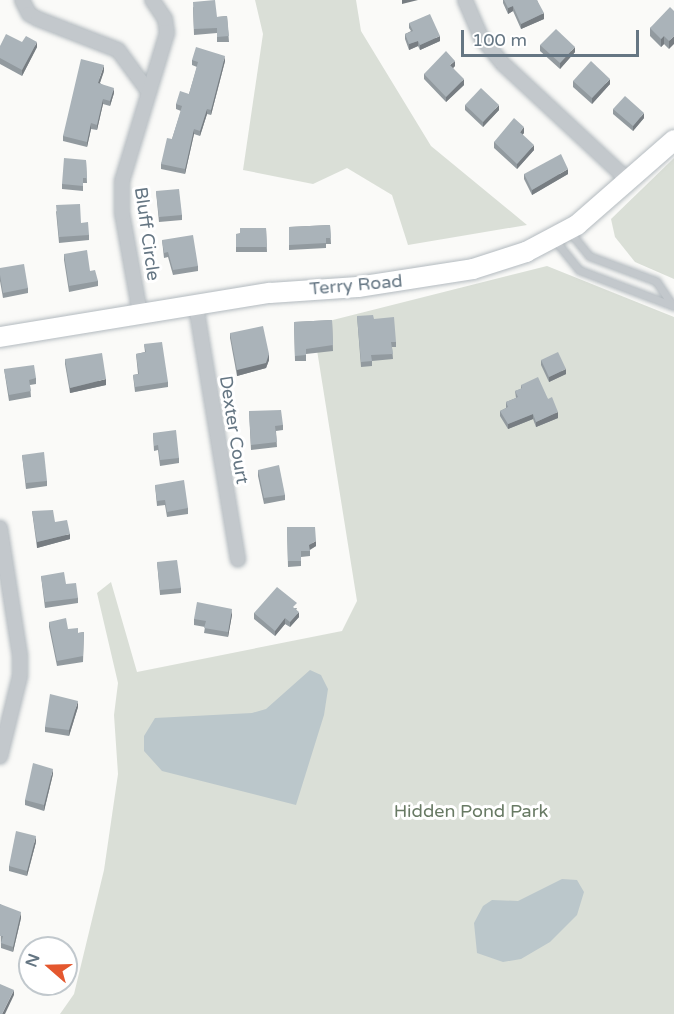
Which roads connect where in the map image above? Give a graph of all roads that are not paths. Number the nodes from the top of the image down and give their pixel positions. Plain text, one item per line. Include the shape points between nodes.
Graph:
1 (22, 0) edge
2 (152, 0) edge
3 (465, 0) edge
4 (148, 91) junction
5 (674, 140) edge
6 (629, 181) junction
7 (561, 235) junction
8 (196, 306) junction
9 (673, 306) edge
10 (140, 313) junction
11 (0, 338) edge
12 (0, 528) edge
13 (1, 544) edge
14 (238, 560) dead end
15 (0, 757) edge

1 - 4 street via 29,14 38,19 118,50
2 - 4 street, Bluff Circle via 165,19 167,33
3 - 6 street via 482,37 503,64
4 - 10 street, Bluff Circle via 122,181 122,213
5 - 6 street, Terry Road
6 - 7 street, Terry Road
7 - 8 street, Terry Road via 473,269 421,279 270,293
7 - 9 lane via 589,255 656,281
7 - 9 lane via 579,270
8 - 10 street, Terry Road
8 - 14 street, Dexter Court
10 - 11 street, Terry Road
12 - 13 street
13 - 15 street via 21,655 20,676

